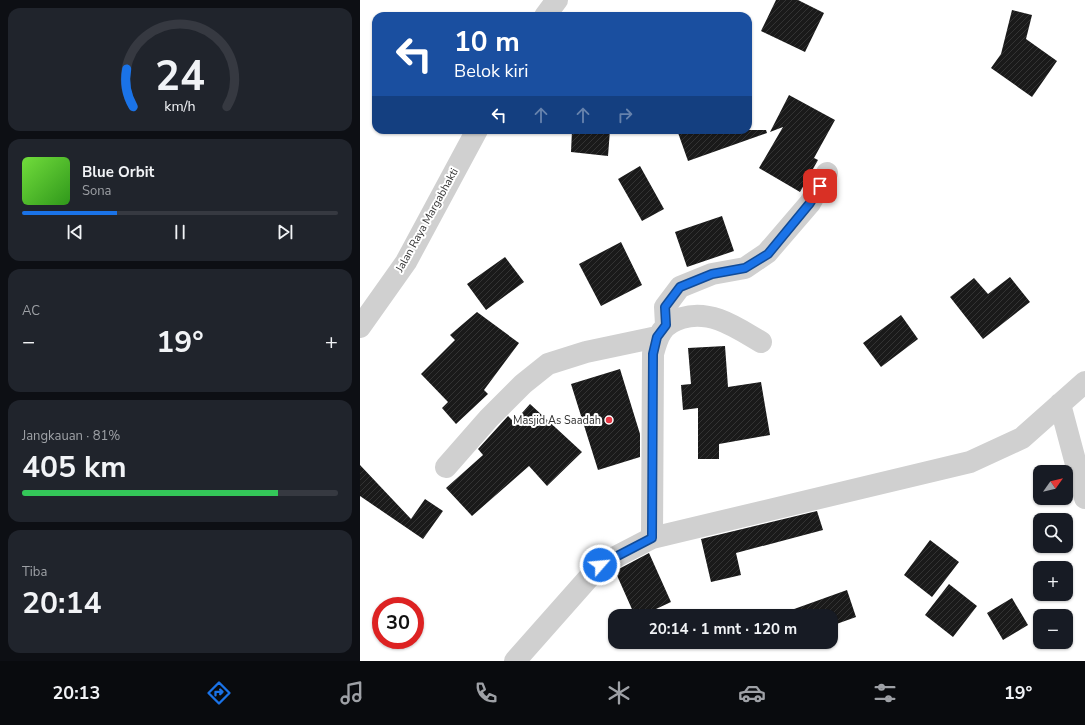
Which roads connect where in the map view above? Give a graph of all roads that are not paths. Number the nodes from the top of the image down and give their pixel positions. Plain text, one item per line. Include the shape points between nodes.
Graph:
1 (557, 0) edge
2 (548, 12) edge
3 (475, 134) edge
4 (827, 173) dead end
5 (360, 327) edge
6 (662, 331) junction
7 (761, 342) dead end
8 (1085, 382) edge
9 (1060, 404) junction
10 (446, 467) dead end
11 (1085, 498) edge
12 (652, 538) junction
13 (515, 661) edge

1 - 2 street
3 - 5 street, Jalan Raya Margabhakti via 406,262
4 - 6 street via 810,203 768,254 745,268 712,274 680,287 665,307
6 - 7 street via 677,319 705,315 724,321
6 - 10 street via 548,364 523,384 489,418
6 - 12 street via 653,354
8 - 9 street
9 - 11 street
9 - 12 street via 1022,438 970,462
12 - 13 street via 600,565

